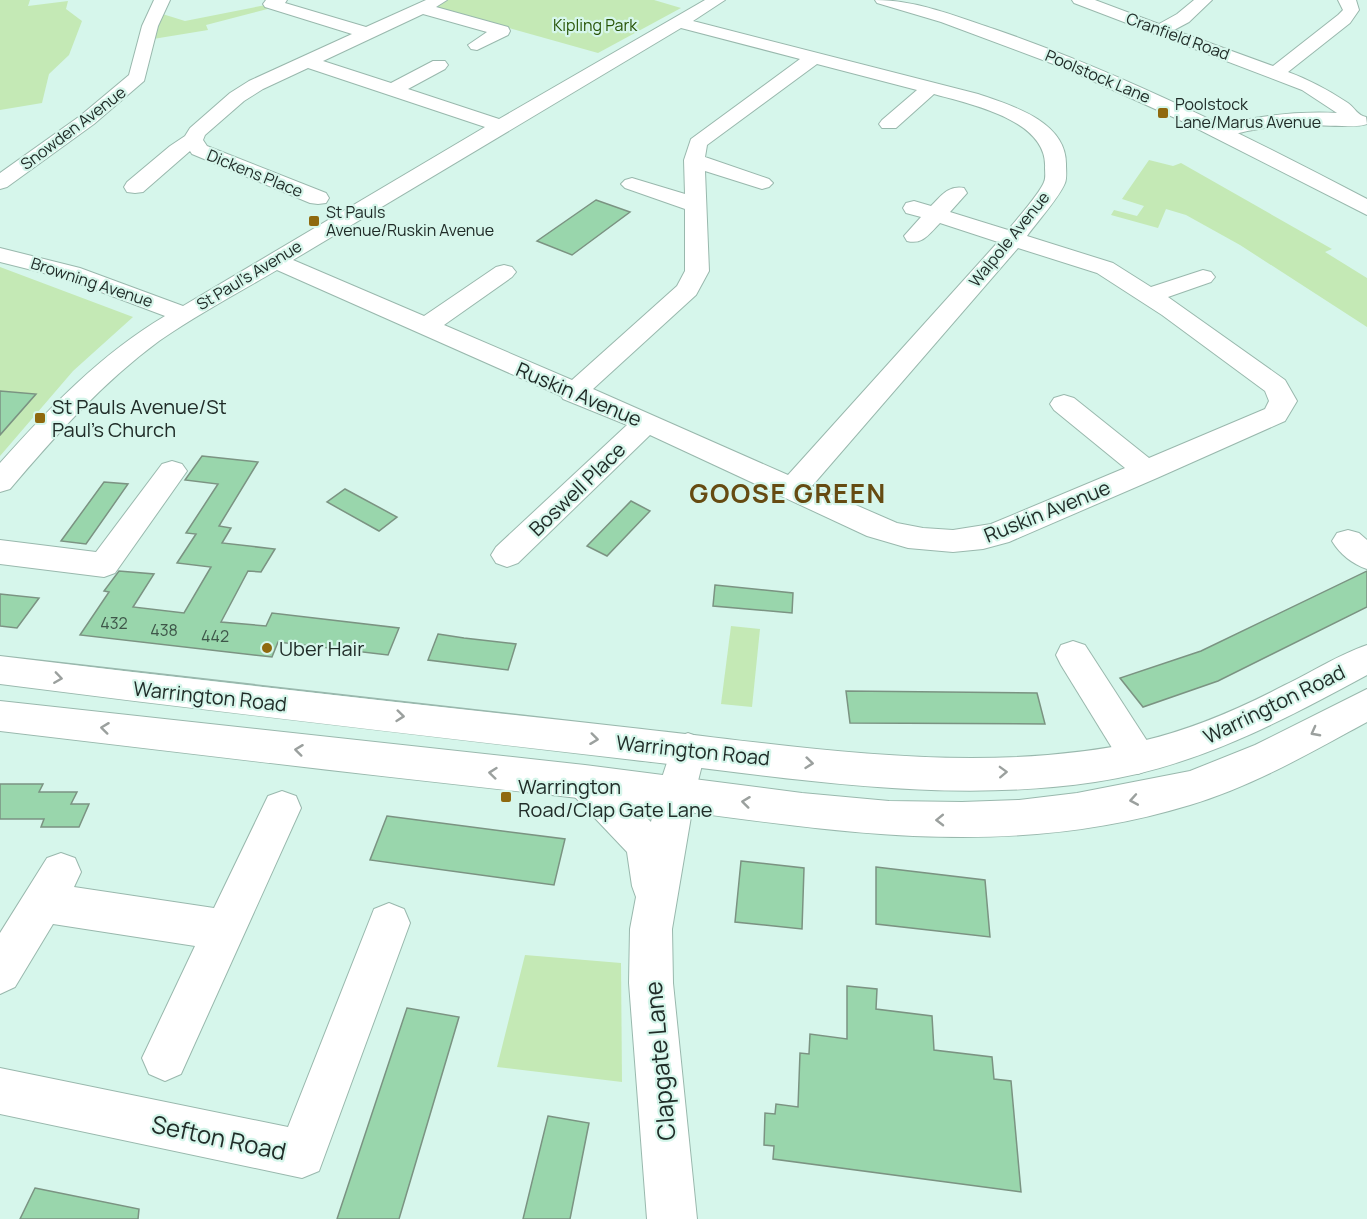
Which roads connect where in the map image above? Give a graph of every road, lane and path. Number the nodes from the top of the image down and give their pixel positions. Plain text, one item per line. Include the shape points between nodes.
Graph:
1 (160, 0) edge
2 (279, 0) edge
3 (439, 0) edge
4 (717, 0) edge
5 (883, 0) edge
6 (1080, 0) edge
7 (1204, 0) edge
8 (421, 8) junction
9 (1355, 8) edge
10 (677, 22) junction
11 (1161, 30) junction
12 (367, 33) junction
13 (477, 45) dead end
14 (813, 58) junction
15 (306, 61) junction
16 (439, 65) dead end
17 (1276, 73) junction
18 (930, 88) junction
19 (392, 90) junction
20 (1360, 121) edge
21 (889, 124) dead end
22 (501, 126) junction
23 (1219, 132) junction
24 (193, 140) junction
25 (694, 160) junction
26 (0, 183) edge
27 (762, 183) dead end
28 (632, 184) dead end
29 (135, 187) dead end
30 (956, 193) dead end
31 (318, 198) dead end
32 (696, 205) junction
33 (1367, 208) edge
34 (925, 211) junction
35 (915, 236) dead end
36 (1013, 238) junction
37 (0, 255) edge
38 (274, 260) junction
39 (504, 272) dead end
40 (1203, 277) dead end
41 (1150, 296) junction
42 (183, 314) junction
43 (425, 327) junction
44 (573, 393) junction
45 (1064, 404) dead end
46 (646, 423) junction
47 (172, 471) dead end
48 (1147, 471) junction
49 (0, 482) edge
50 (792, 489) junction
51 (0, 552) edge
52 (507, 555) dead end
53 (1073, 655) dead end
54 (1367, 659) edge
55 (0, 670) edge
56 (1367, 704) edge
57 (0, 716) edge
58 (688, 749) junction
59 (1138, 758) junction
60 (586, 783) junction
61 (676, 793) junction
62 (282, 808) dead end
63 (654, 902) junction
64 (389, 923) dead end
65 (224, 930) junction
66 (0, 972) edge
67 (165, 1058) dead end
68 (0, 1091) edge
69 (672, 1219) edge

1 - 26 main road, Snowden Avenue via 138,77 87,120
2 - 12 main road via 271,4
3 - 8 main road, Dickens Place
4 - 10 main road, St Paul's Avenue
5 - 23 main road, Poolstock Lane via 1023,44
6 - 11 main road, Cranfield Road
7 - 11 main road
8 - 12 main road, Dickens Place
8 - 13 main road via 502,31
9 - 17 main road
10 - 14 main road, Walpole Avenue
10 - 22 main road, St Paul's Avenue
11 - 17 main road, Cranfield Road
12 - 15 main road, Dickens Place
14 - 18 main road, Walpole Avenue
14 - 25 main road via 698,143
15 - 19 main road
15 - 24 main road, Dickens Place via 237,97 200,127
16 - 19 main road
17 - 20 main road, Cranfield Road via 1309,86
18 - 21 main road
18 - 36 main road, Walpole Avenue via 1008,111 1034,126 1051,142 1056,160 1055,182
19 - 22 main road
20 - 23 main road via 1309,118
22 - 38 main road, St Paul's Avenue
23 - 33 main road, Poolstock Lane
24 - 29 main road
24 - 31 main road, Dickens Place via 199,150
25 - 27 main road
25 - 32 main road
28 - 32 main road
30 - 34 main road
32 - 44 main road via 697,271 687,290
34 - 35 main road
34 - 36 main road, Ruskin Avenue
36 - 41 main road, Ruskin Avenue via 1098,265
36 - 50 main road, Walpole Avenue
37 - 42 main road, Browning Avenue via 72,273
38 - 42 main road, St Paul's Avenue
38 - 43 main road, Ruskin Avenue
39 - 43 main road
40 - 41 main road
41 - 48 main road, Ruskin Avenue via 1276,386 1283,401 1275,415
42 - 49 main road, St Paul's Avenue via 94,379
43 - 44 main road, Ruskin Avenue
44 - 46 main road, Ruskin Avenue
45 - 48 main road
46 - 50 main road, Ruskin Avenue
46 - 52 main road, Boswell Place
47 - 51 main road via 104,564
48 - 50 main road, Ruskin Avenue via 998,534 959,542 892,533
53 - 59 main road
54 - 59 main road, Warrington Road via 1240,724 1188,745
55 -> 58 main road, Warrington Road
56 -> 61 main road, Warrington Road via 1226,775 1166,794 1053,812 996,819 933,820 875,817
60 -> 57 main road, Warrington Road
58 -> 59 main road, Warrington Road via 881,771 978,773 1070,769
58 - 61 main road, Clapgate Lane
60 - 61 main road, Warrington Road
60 - 63 main road, Clapgate Lane via 646,846
61 - 63 main road, Clapgate Lane
62 - 65 main road
63 - 69 main road, Clapgate Lane via 651,983
64 - 68 main road, Sefton Road via 302,1154
65 - 66 main road via 51,887
65 - 67 main road

